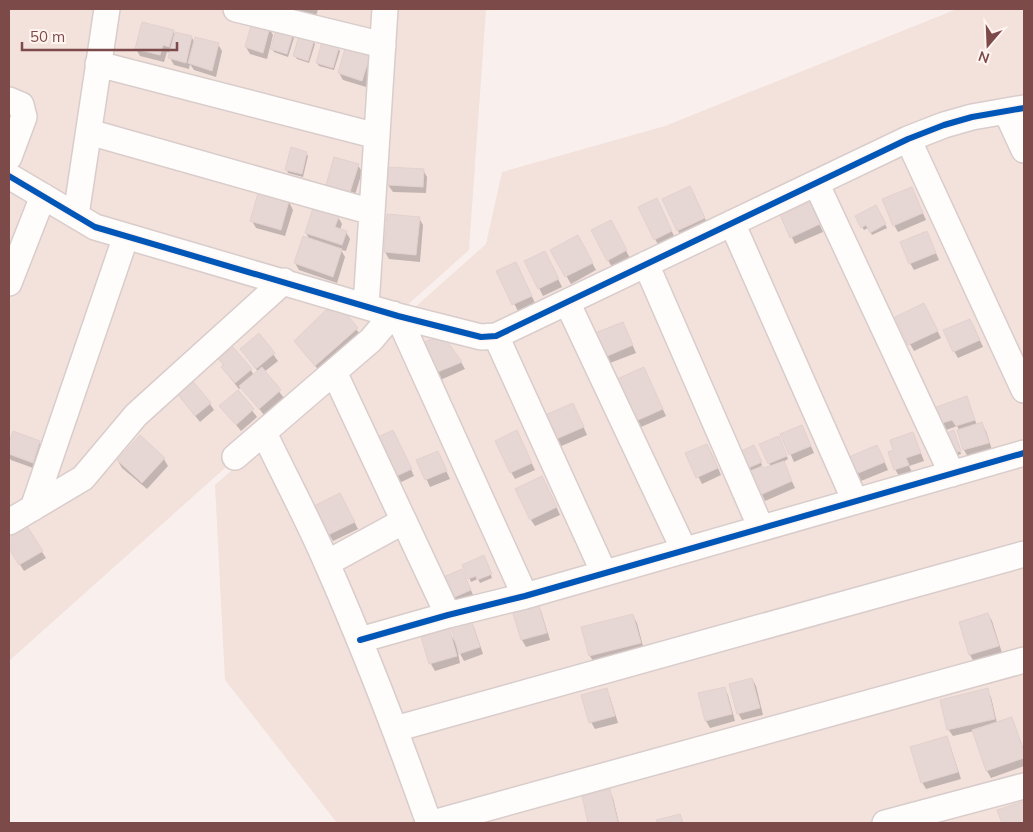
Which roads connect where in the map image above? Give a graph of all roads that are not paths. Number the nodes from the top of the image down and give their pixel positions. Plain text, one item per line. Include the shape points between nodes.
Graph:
1 (107, 9) edge
2 (236, 9) edge
3 (386, 9) edge
4 (383, 45) junction
5 (98, 64) junction
6 (9, 100) edge
7 (1015, 110) edge
8 (89, 132) junction
9 (377, 136) junction
10 (908, 139) junction
11 (1024, 150) edge
12 (9, 157) edge
13 (9, 176) edge
14 (816, 183) junction
15 (43, 196) junction
16 (372, 212) junction
17 (76, 215) junction
18 (732, 223) junction
19 (126, 236) junction
20 (646, 264) junction
21 (284, 281) junction
22 (9, 283) edge
23 (567, 302) junction
24 (366, 306) junction
25 (396, 315) junction
26 (496, 336) junction
27 (334, 372) junction
28 (1024, 390) edge
29 (264, 433) junction
30 (1024, 453) edge
31 (235, 457) dead end
32 (952, 474) junction
33 (855, 501) junction
34 (33, 508) junction
35 (404, 521) junction
36 (9, 522) edge
37 (761, 528) junction
38 (684, 550) junction
39 (1024, 554) edge
40 (327, 563) junction
41 (604, 573) junction
42 (526, 596) junction
43 (448, 615) junction
44 (360, 640) junction
45 (1024, 660) edge
46 (395, 729) junction
47 (1024, 786) edge
48 (429, 823) edge
49 (433, 823) edge
50 (885, 823) edge

1 - 5 street
2 - 4 street
3 - 4 street
4 - 9 street
5 - 8 street
5 - 9 street
6 - 12 street via 21,105 24,117
7 - 10 street via 972,117
7 - 11 street
8 - 16 street
8 - 17 street
9 - 16 street
10 - 14 street
10 - 28 street
13 - 15 street
14 - 18 street
14 - 32 street
15 - 17 street
15 - 22 street
16 - 24 street
17 - 19 street via 95,227
18 - 20 street
18 - 33 street
19 - 21 street
19 - 34 street
20 - 23 street
20 - 37 street
21 - 24 street
21 - 34 street via 136,415 83,478
23 - 26 street
23 - 38 street
24 - 25 street
25 - 26 street via 481,337
25 - 27 street
25 - 42 street
26 - 41 street
27 - 29 street
27 - 35 street
29 - 31 street
29 - 40 street
30 - 32 street
32 - 33 street
33 - 37 street
34 - 36 street
35 - 40 street
35 - 43 street
37 - 38 street
38 - 41 street
39 - 46 street
40 - 44 street
41 - 42 street
42 - 43 street
43 - 44 street
44 - 46 street
45 - 49 street
46 - 48 street
47 - 50 street

